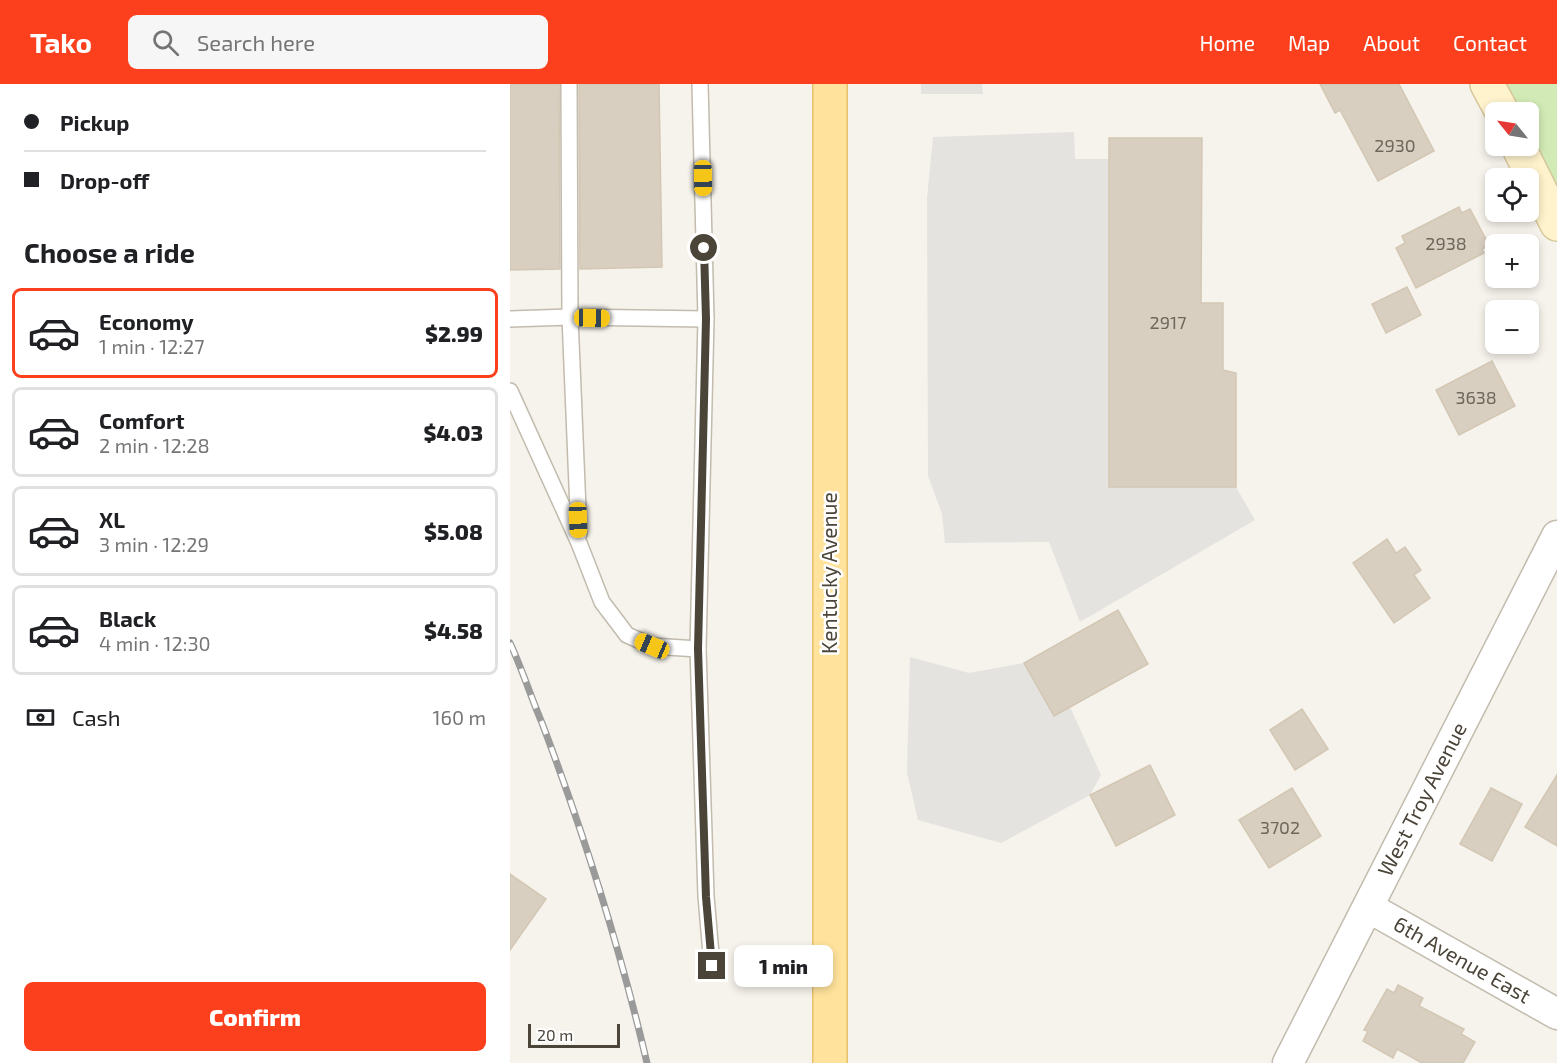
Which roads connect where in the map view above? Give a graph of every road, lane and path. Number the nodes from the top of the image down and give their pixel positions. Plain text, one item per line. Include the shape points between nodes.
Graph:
1 (569, 84) edge
2 (700, 84) edge
3 (830, 84) edge
4 (1487, 84) edge
5 (1497, 102) edge
6 (1523, 156) edge
7 (1557, 225) edge
8 (570, 317) junction
9 (510, 319) edge
10 (706, 319) junction
11 (510, 391) edge
12 (1557, 536) edge
13 (579, 543) junction
14 (698, 649) junction
15 (1368, 907) junction
16 (712, 966) dead end
17 (1557, 1014) edge
18 (830, 1063) edge
19 (1288, 1063) edge

1 - 8 lane
2 - 10 lane
3 - 18 main road, Kentucky Avenue
4 - 5 main road
6 - 7 main road
8 - 9 lane
8 - 10 lane
8 - 13 lane
10 - 14 lane
11 - 13 lane
12 - 15 street, West Troy Avenue
13 - 14 lane via 602,602 627,635 652,646
14 - 16 lane
15 - 17 street, 6th Avenue East
15 - 19 street, West Troy Avenue

